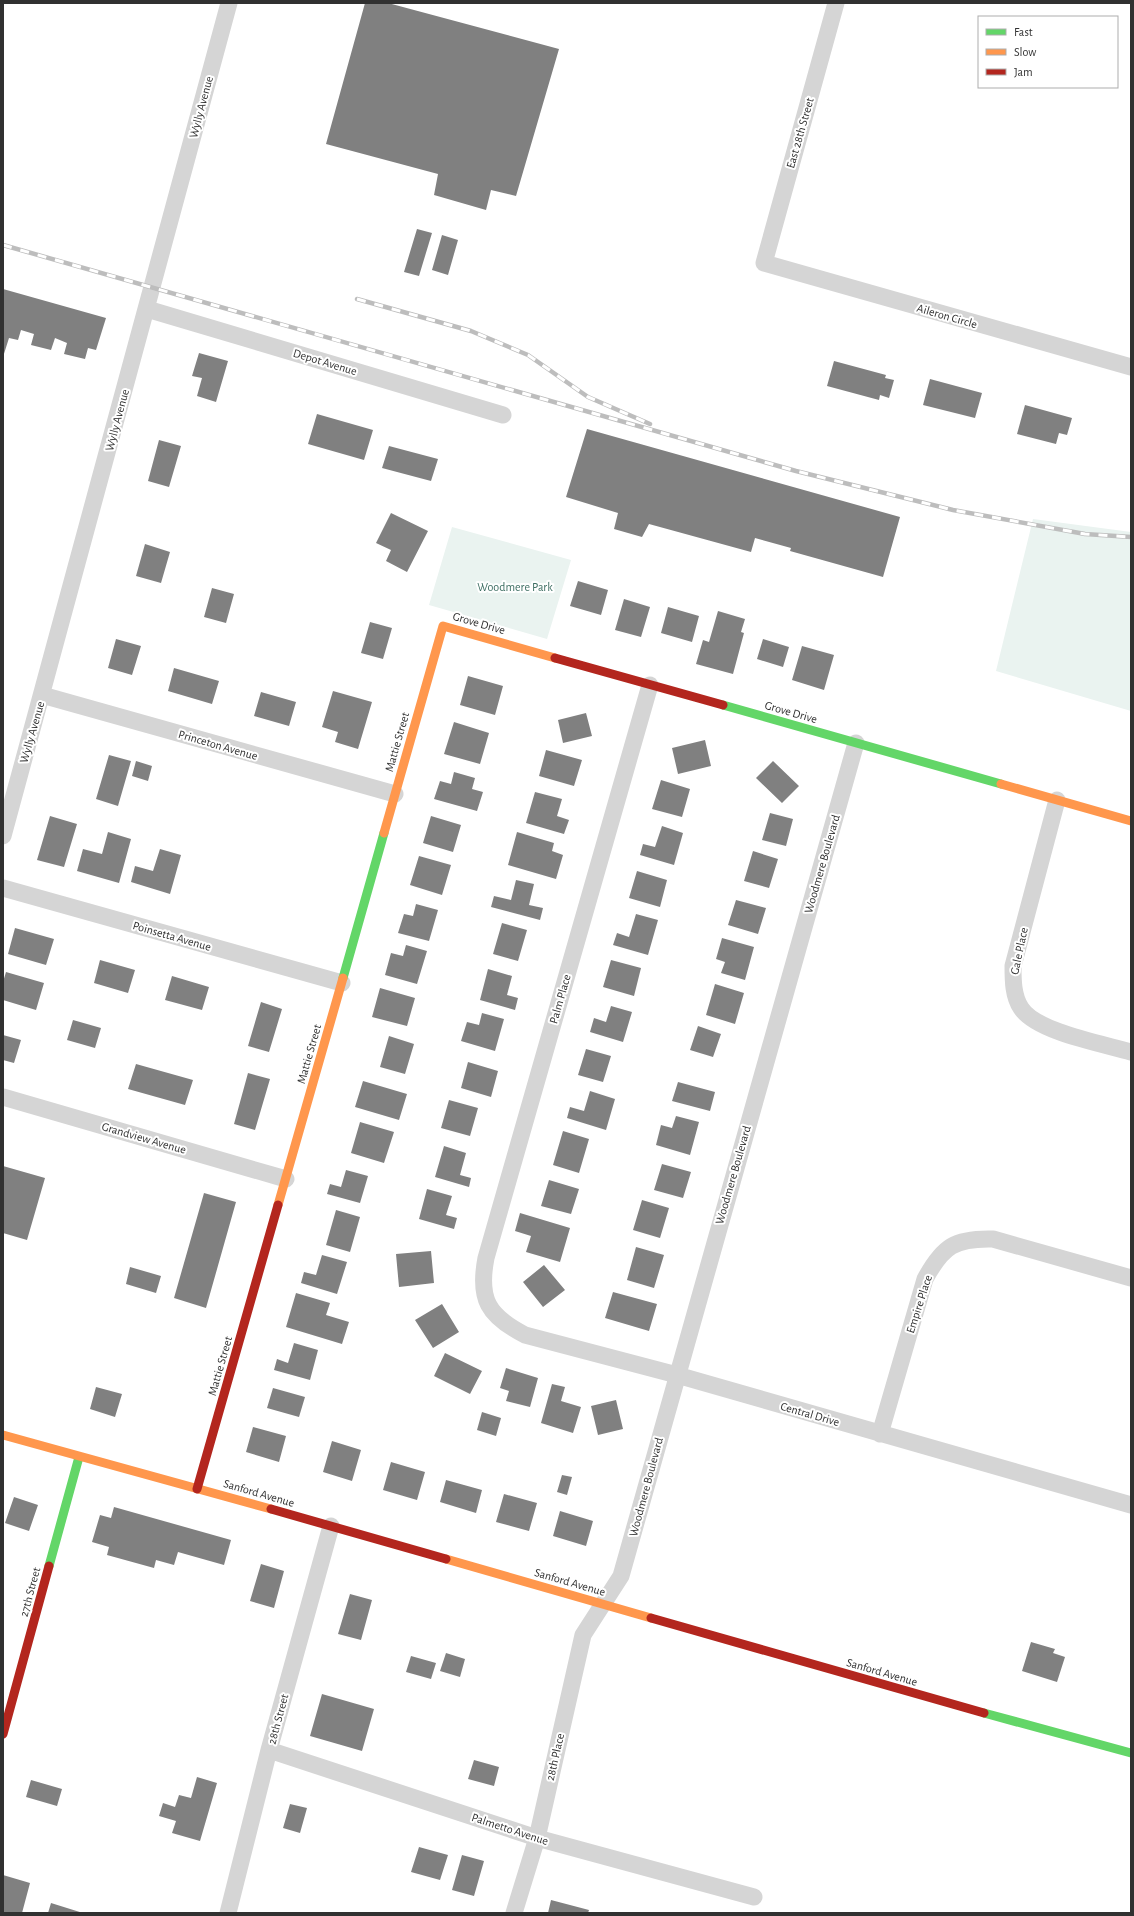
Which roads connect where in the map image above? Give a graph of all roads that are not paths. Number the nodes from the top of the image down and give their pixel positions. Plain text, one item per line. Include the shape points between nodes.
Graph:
1 (229, 3) edge
2 (836, 3) edge
3 (764, 263) joint
4 (147, 309) junction
5 (1131, 367) edge
6 (503, 414) dead end
7 (443, 626) joint
8 (650, 685) junction
9 (42, 695) junction
10 (856, 742) junction
11 (395, 794) junction
12 (1057, 800) junction
13 (1131, 821) edge
14 (3, 836) edge
15 (3, 888) edge
16 (342, 983) junction
17 (1131, 1052) edge
18 (3, 1097) edge
19 (286, 1179) junction
20 (1131, 1278) edge
21 (493, 1313) joint
22 (677, 1375) junction
23 (880, 1434) junction
24 (3, 1435) edge
25 (79, 1457) junction
26 (197, 1489) junction
27 (1131, 1505) edge
28 (331, 1526) junction
29 (602, 1604) junction
30 (10, 1684) edge
31 (3, 1734) edge
32 (269, 1750) junction
33 (1131, 1752) edge
34 (537, 1838) junction
35 (754, 1897) dead end
36 (228, 1913) edge
37 (514, 1913) edge

1 - 4 street, Wylly Avenue
2 - 3 street, East 28th Street
3 - 5 street, Aileron Circle
4 - 6 street, Depot Avenue
4 - 9 street, Wylly Avenue
7 - 8 street, Grove Drive
7 - 11 street, Mattie Street
8 - 10 street, Grove Drive
8 - 21 street, Palm Place via 486,1258 483,1276 485,1296
9 - 11 street, Princeton Avenue
9 - 14 street, Wylly Avenue
10 - 12 street, Grove Drive
10 - 22 street, Woodmere Boulevard
11 - 16 street, Mattie Street
12 - 13 street, Grove Drive
12 - 17 street, Gale Place via 1014,966 1013,986 1021,1008 1033,1020 1051,1030
15 - 16 street, Poinsetta Avenue
16 - 19 street, Mattie Street
18 - 19 street, Grandview Avenue
19 - 26 street, Mattie Street
20 - 23 street, Empire Place via 993,1239 972,1238 954,1245 937,1258 925,1279
21 - 22 street, Central Drive via 506,1325 525,1335
22 - 23 street, Central Drive
22 - 29 street, Woodmere Boulevard via 621,1576
23 - 27 street, Central Drive
24 - 25 street, Sanford Avenue
25 - 26 street, Sanford Avenue
25 - 30 street, 27th Street
26 - 28 street, Sanford Avenue
28 - 29 street, Sanford Avenue
28 - 32 street, 28th Street
29 - 33 street, Sanford Avenue via 941,1701
29 - 34 street, 28th Place via 583,1635
30 - 31 street, 27th Street
32 - 34 street, Palmetto Avenue
32 - 36 street, 28th Street
34 - 35 street, Palmetto Avenue
34 - 37 street, 28th Place

